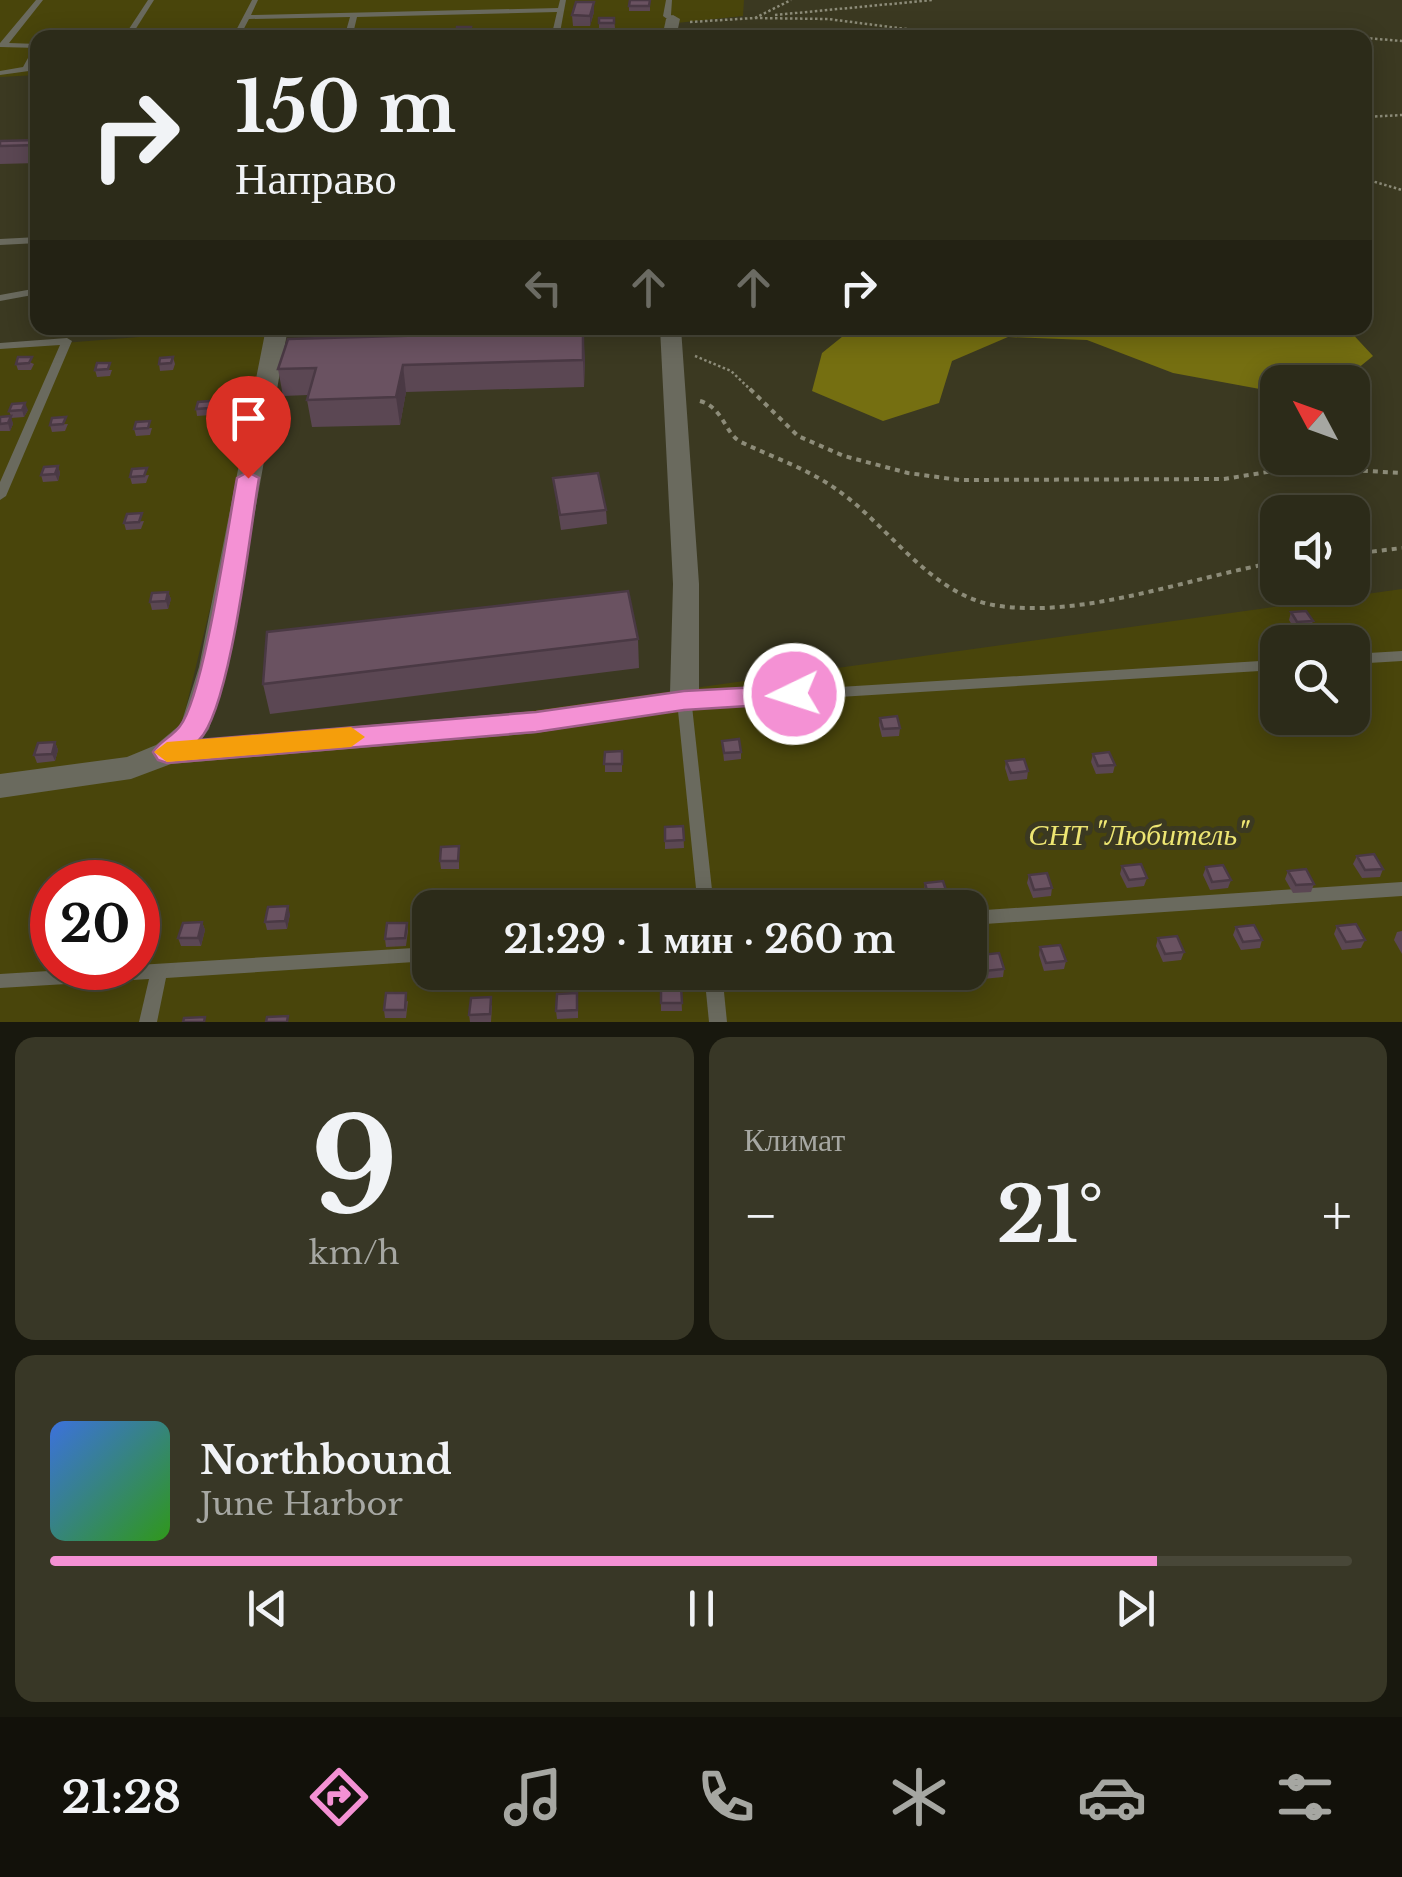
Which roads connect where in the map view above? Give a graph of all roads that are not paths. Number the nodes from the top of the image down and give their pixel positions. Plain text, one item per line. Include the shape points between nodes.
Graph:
1 (40, 0) edge
2 (151, 0) edge
3 (255, 0) edge
4 (669, 0) edge
5 (563, 5) edge
6 (354, 15) junction
7 (245, 17) junction
8 (672, 26) edge
9 (131, 30) edge
10 (239, 30) edge
11 (350, 30) edge
12 (558, 30) edge
13 (2, 45) edge
14 (30, 46) edge
15 (30, 62) edge
16 (0, 74) edge
17 (30, 240) edge
18 (0, 242) edge
19 (30, 292) edge
20 (0, 298) edge
21 (276, 335) edge
22 (670, 335) edge
23 (0, 346) edge
24 (0, 496) edge
25 (1402, 656) edge
26 (1370, 659) edge
27 (1260, 666) edge
28 (684, 701) junction
29 (167, 752) junction
30 (0, 786) edge
31 (1402, 889) edge
32 (704, 890) edge
33 (987, 917) edge
34 (412, 955) edge
35 (160, 972) edge
36 (30, 979) edge
37 (0, 981) edge
38 (155, 990) edge
39 (715, 990) edge
40 (148, 1022) edge
41 (718, 1022) edge

1 - 13 lane
2 - 9 lane
3 - 7 lane
4 - 8 lane
5 - 6 lane
5 - 12 lane
6 - 7 lane
6 - 11 lane
7 - 10 lane
13 - 14 lane
15 - 16 lane via 26,69
17 - 18 lane
19 - 20 lane
21 - 29 street via 213,667 194,729
22 - 28 street via 686,584
23 - 24 lane via 67,342
25 - 26 lane
27 - 28 lane
28 - 29 street via 536,722
28 - 32 lane
29 - 30 street via 92,776
31 - 33 lane
34 - 35 lane
36 - 37 lane
38 - 40 lane
39 - 41 lane

